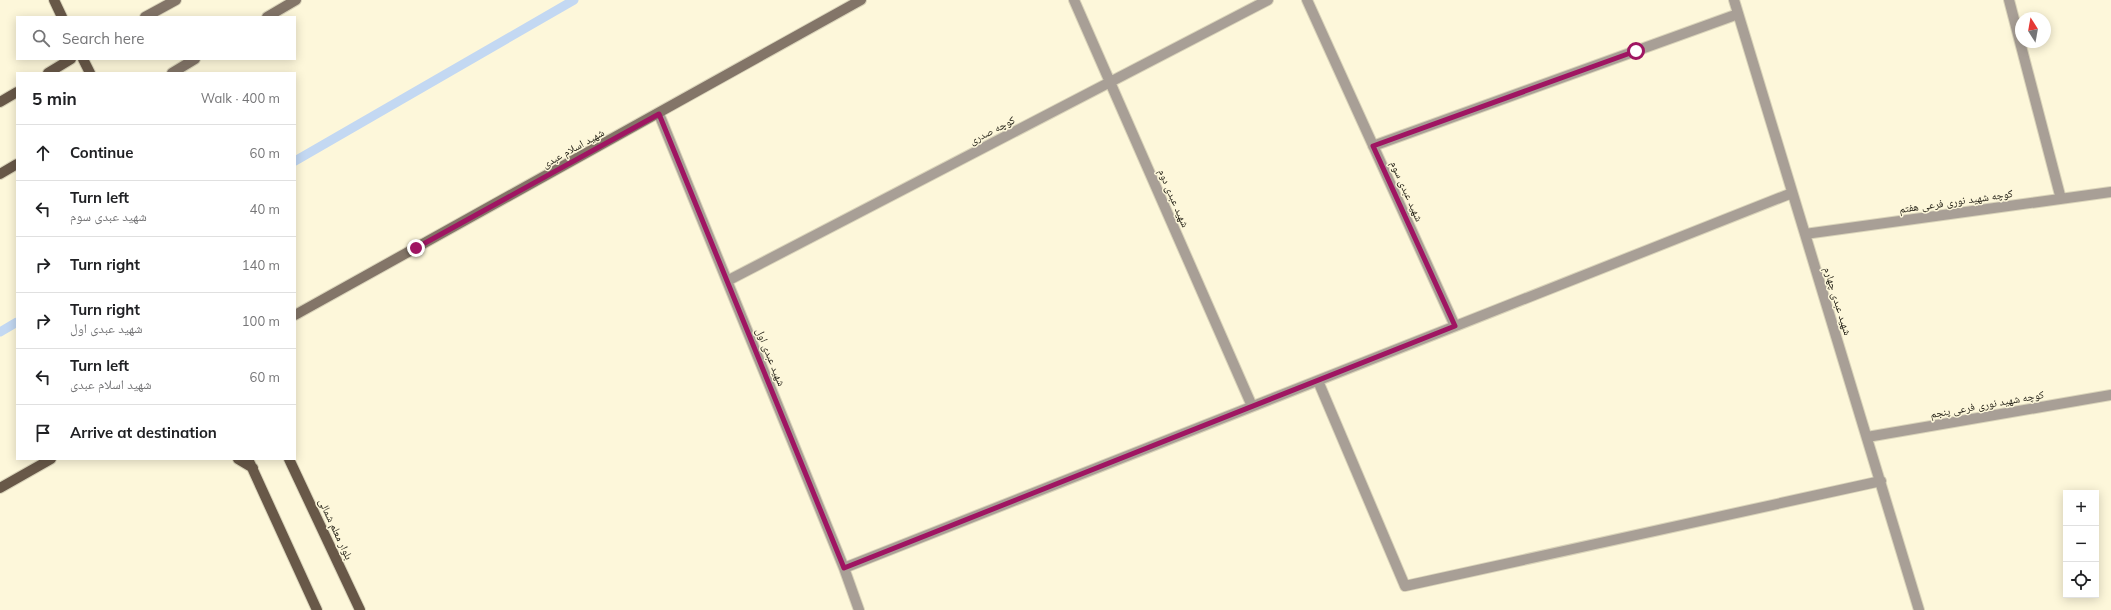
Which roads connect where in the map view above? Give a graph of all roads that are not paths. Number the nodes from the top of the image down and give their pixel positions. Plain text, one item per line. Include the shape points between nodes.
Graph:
1 (54, 0) edge
2 (176, 0) edge
3 (296, 0) edge
4 (861, 0) edge
5 (1074, 0) edge
6 (1268, 0) edge
7 (1307, 0) edge
8 (1734, 0) edge
9 (2009, 0) edge
10 (1738, 14) junction
11 (62, 16) edge
12 (147, 16) edge
13 (269, 16) edge
14 (69, 60) edge
15 (84, 60) edge
16 (194, 60) edge
17 (50, 72) edge
18 (90, 72) edge
19 (174, 72) edge
20 (1111, 82) junction
21 (16, 93) edge
22 (0, 102) edge
23 (659, 114) junction
24 (1373, 146) junction
25 (16, 165) edge
26 (0, 174) edge
27 (2111, 192) edge
28 (1792, 193) junction
29 (2061, 199) junction
30 (1805, 234) junction
31 (728, 281) junction
32 (296, 314) edge
33 (1455, 326) junction
34 (1318, 381) junction
35 (2111, 396) edge
36 (1252, 406) junction
37 (1867, 437) junction
38 (49, 460) edge
39 (241, 460) edge
40 (289, 460) edge
41 (251, 464) edge
42 (1881, 481) junction
43 (0, 488) edge
44 (844, 568) junction
45 (317, 610) edge
46 (360, 610) edge
47 (859, 610) edge
48 (1919, 610) edge

1 - 11 main road
2 - 12 main road
3 - 13 main road
4 - 23 main road, شهید اسلام عبدی
5 - 20 street, شهید عبدی دوم
6 - 20 street, کوچه صدری
7 - 24 street, شهید عبدی سوم
8 - 10 street, شهید عبدی چهارم
9 - 29 street
10 - 24 street
10 - 28 street, شهید عبدی چهارم
14 - 17 main road
15 - 18 main road
16 - 19 main road
20 - 31 street, کوچه صدری
20 - 36 street, شهید عبدی دوم
21 - 22 main road
23 - 31 street, شهید عبدی اول
23 - 32 main road, شهید اسلام عبدی
24 - 33 street, شهید عبدی سوم
25 - 26 main road
27 - 29 street, کوچه شهید نوری فرعی هفتم
28 - 30 street, شهید عبدی چهارم
28 - 33 street
29 - 30 street, کوچه شهید نوری فرعی هفتم
30 - 37 street, شهید عبدی چهارم
31 - 44 street, شهید عبدی اول
33 - 34 street
34 - 36 street
34 - 42 street via 1405,586
35 - 37 street, کوچه شهید نوری فرعی پنجم
36 - 44 street
37 - 42 street, شهید عبدی چهارم
38 - 43 main road
39 - 41 main road
40 - 46 main road, بلوار معلم شمالی
41 - 45 main road
42 - 48 street, شهید عبدی چهارم
44 - 47 street, شهید عبدی اول

